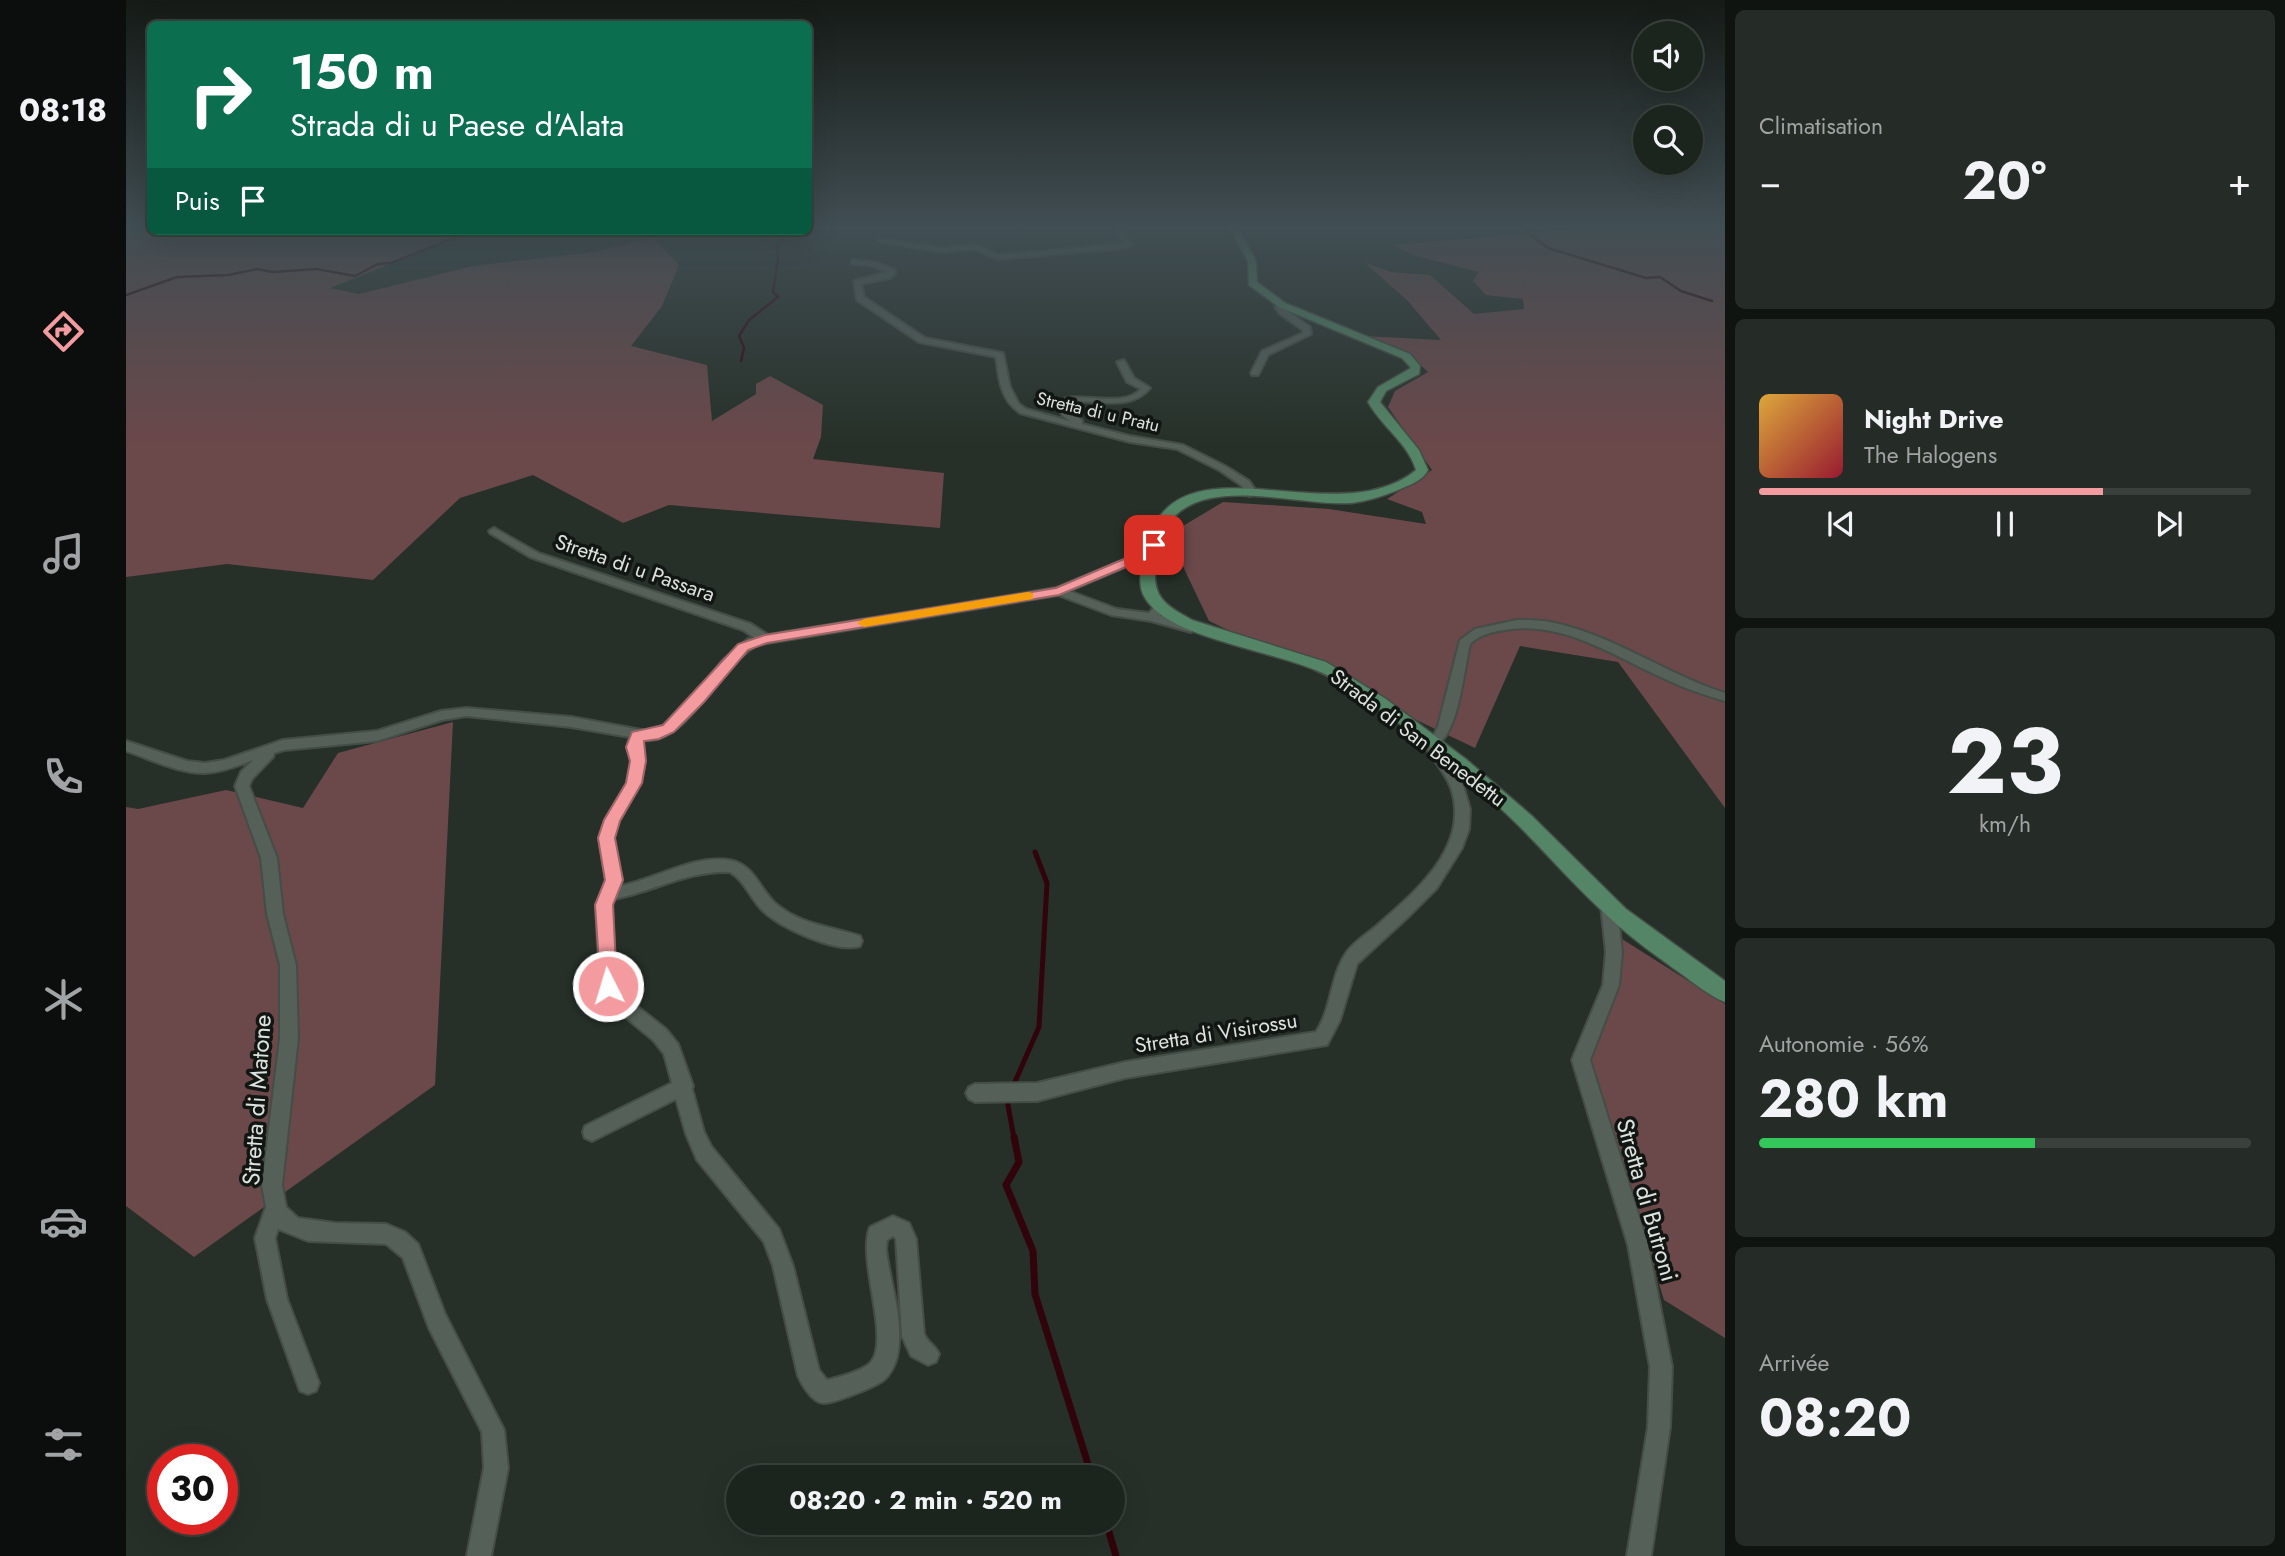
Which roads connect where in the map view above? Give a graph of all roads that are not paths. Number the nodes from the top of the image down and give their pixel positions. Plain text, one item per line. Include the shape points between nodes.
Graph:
1 (862, 300) edge
2 (1275, 300) edge
3 (1282, 305) junction
4 (1121, 362) dead end
5 (1255, 373) dead end
6 (1079, 424) junction
7 (1253, 494) junction
8 (494, 531) dead end
9 (1154, 545) junction
10 (1059, 591) junction
11 (1156, 612) junction
12 (765, 639) junction
13 (1725, 697) edge
14 (637, 736) junction
15 (1430, 743) junction
16 (126, 746) edge
17 (274, 748) junction
18 (609, 894) junction
19 (1609, 906) junction
20 (854, 941) dead end
21 (1725, 993) edge
22 (684, 1086) junction
23 (975, 1093) dead end
24 (592, 1132) dead end
25 (275, 1208) junction
26 (928, 1354) dead end
27 (308, 1383) dead end
28 (480, 1556) edge
29 (1639, 1556) edge

1 - 6 street, Stretta di u Pratu via 922,340 1000,355 1013,405
2 - 3 street
3 - 5 street via 1282,311 1307,329 1307,334 1265,353
3 - 7 street via 1406,356 1413,363 1415,372 1382,389 1374,402 1381,417 1416,453 1422,470 1386,492 1354,499
4 - 6 street via 1130,380 1146,388 1141,397 1069,400 1066,414
6 - 7 street, Stretta di u Pratu via 1180,447 1222,468
7 - 9 street via 1221,492 1189,500 1166,517
8 - 12 street, Stretta di u Passara via 534,555 747,627
9 - 10 street via 1135,559
9 - 11 street via 1147,589
10 - 11 street via 1115,612
10 - 12 street
11 - 15 street, Strada di San Benedettu via 1286,651 1339,675
12 - 14 street via 743,647 668,729
13 - 15 street via 1686,685 1566,629 1544,623 1500,625 1469,636 1464,643 1445,726
14 - 17 street via 534,717 454,712 377,736
14 - 18 street via 634,783 606,838 614,880
15 - 19 street, Strada di San Benedettu via 1499,796
15 - 23 street, Stretta di Visirossu via 1458,789 1462,829 1441,874 1352,957 1333,1024 1321,1039 1125,1070 1037,1092
16 - 17 street via 205,768
17 - 25 street, Stretta di Matone via 252,768 242,786 269,858 275,914 288,965 289,1038 272,1185
18 - 20 street via 719,865 734,867 782,918
18 - 22 street via 604,905 608,986 672,1049
19 - 21 street, Strada di San Benedettu
19 - 29 street, Stretta di Butroni via 1615,952 1611,985 1581,1060 1638,1245 1661,1367 1659,1427
22 - 24 street
22 - 26 street via 704,1153 772,1236 809,1376 823,1392 877,1372 885,1361 890,1343 874,1251 877,1234 894,1226 906,1239 913,1336
25 - 27 street via 265,1238 267,1250 277,1299
25 - 28 street, Stretta di Matone via 286,1223 303,1230 386,1234 411,1251 437,1321 494,1430 495,1468

